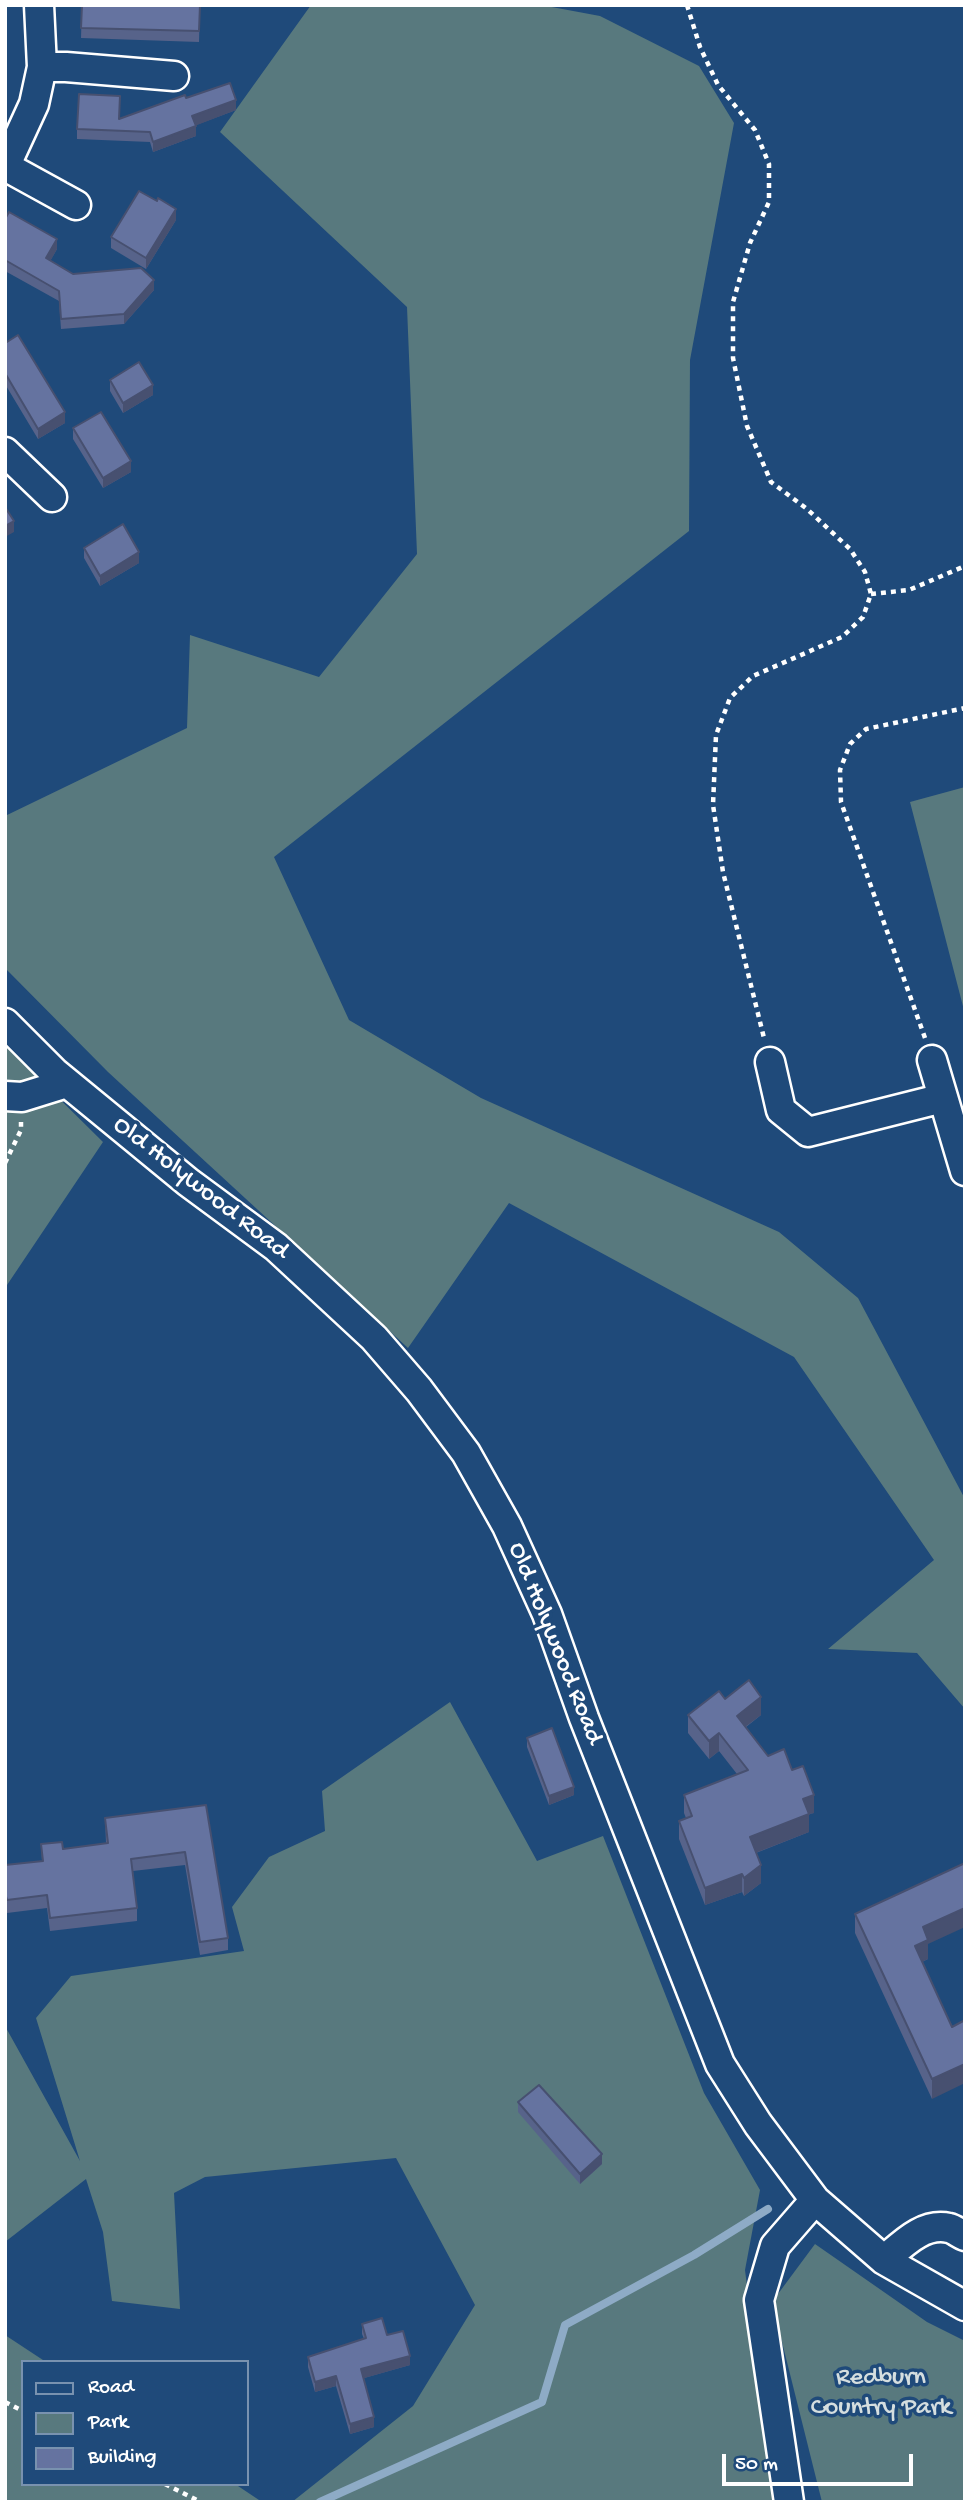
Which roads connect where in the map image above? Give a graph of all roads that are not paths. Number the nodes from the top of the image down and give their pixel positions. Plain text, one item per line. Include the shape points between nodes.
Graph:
1 (39, 5) edge
2 (42, 67) junction
3 (174, 76) dead end
4 (13, 130) edge
5 (5, 167) edge
6 (76, 205) dead end
7 (5, 452) edge
8 (52, 497) dead end
9 (5, 1023) edge
10 (932, 1060) road end
11 (769, 1062) road end
12 (67, 1083) junction
13 (13, 1096) edge
14 (943, 1098) junction
15 (965, 1171) edge
16 (815, 2200) junction
17 (965, 2236) edge
18 (884, 2260) junction
19 (965, 2306) edge
20 (789, 2502) edge

1 - 2 street
2 - 3 street
2 - 4 street via 34,104
4 - 5 street
5 - 6 street
7 - 8 street
9 - 12 street, Old Holywood Road
10 - 14 street
11 - 14 street via 781,1110 808,1132
12 - 13 street
12 - 16 street, Old Holywood Road via 276,1247 335,1301 419,1390 466,1453 507,1526 547,1614 720,2064
14 - 15 street
16 - 18 street, Old Holywood Road
16 - 20 street via 775,2246 759,2300
17 - 18 street via 949,2228 925,2230
18 - 19 street, Old Holywood Road

